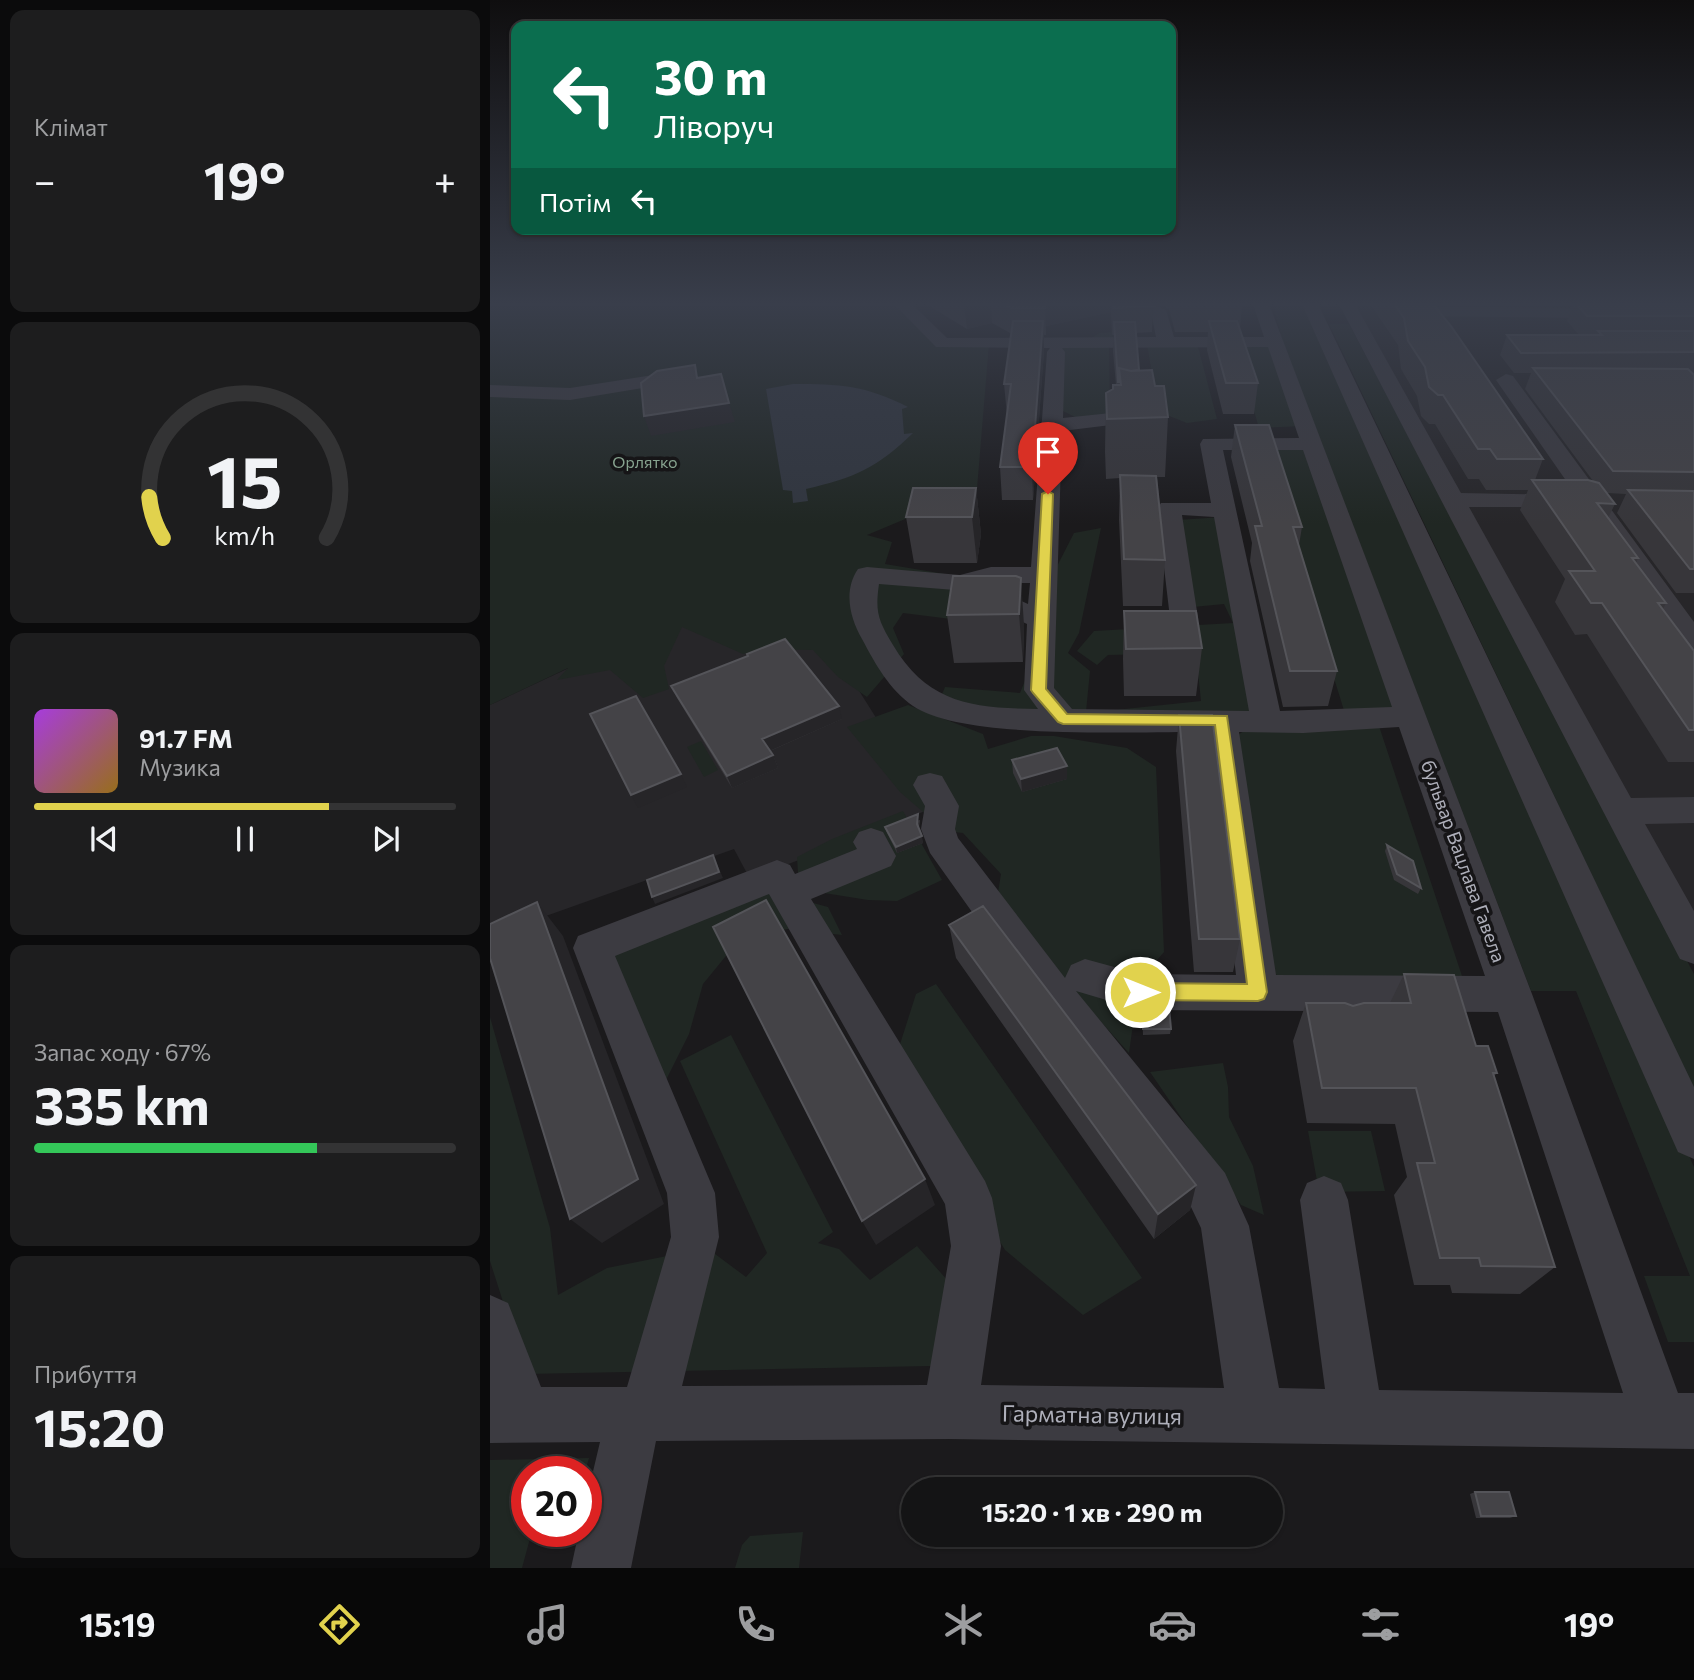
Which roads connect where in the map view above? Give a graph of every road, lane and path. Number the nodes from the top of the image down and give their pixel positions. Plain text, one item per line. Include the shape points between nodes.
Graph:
1 (1055, 377) edge
2 (1288, 377) edge
3 (1344, 377) edge
4 (1392, 377) edge
5 (666, 379) edge
6 (1533, 380) edge
7 (605, 390) junction
8 (490, 391) edge
9 (655, 396) edge
10 (1111, 419) edge
11 (1052, 426) junction
12 (1312, 444) junction
13 (1454, 500) junction
14 (1593, 503) junction
15 (1618, 503) edge
16 (1226, 513) junction
17 (1044, 575) junction
18 (961, 583) junction
19 (1675, 606) edge
20 (1184, 618) edge
21 (1041, 620) junction
22 (1694, 642) edge
23 (1412, 716) junction
24 (1063, 719) junction
25 (1222, 720) junction
26 (1266, 720) junction
27 (930, 785) dead end
28 (1694, 810) edge
29 (1621, 811) junction
30 (871, 842) dead end
31 (787, 893) junction
32 (1694, 947) edge
33 (1085, 978) dead end
34 (1258, 992) junction
35 (1512, 995) junction
36 (1694, 1136) edge
37 (1324, 1200) dead end
38 (490, 1321) edge
39 (950, 1412) junction
40 (640, 1414) junction
41 (507, 1415) edge
42 (1256, 1415) junction
43 (1356, 1415) junction
44 (1677, 1421) edge
45 (601, 1568) edge

1 - 11 street
2 - 12 street, бульвар Вацлава Гавела
3 - 36 street
4 - 13 street
5 - 7 street
6 - 14 street via 1506,380
7 - 8 street via 570,394
7 - 9 street
10 - 11 street
11 - 17 street
12 - 16 street via 1212,444
12 - 23 street, бульвар Вацлава Гавела
13 - 14 street
13 - 29 street
14 - 15 street
14 - 19 street
16 - 20 street via 1169,508
16 - 26 street
17 - 18 street via 991,575
17 - 21 street
18 - 21 street
18 - 24 street via 867,575 862,606 865,621 891,666 904,683 944,708 1008,719
19 - 22 street
21 - 24 street via 1038,690
23 - 26 street
23 - 35 street, бульвар Вацлава Гавела
24 - 25 street
25 - 26 street
25 - 34 street
27 - 42 street via 943,806 938,829 942,844 1208,1190 1225,1226
28 - 29 street
29 - 32 street
30 - 31 street via 878,856
31 - 39 street via 968,1198 976,1246
31 - 40 street via 777,875 592,948 691,1193 695,1237
33 - 34 street via 1140,992
34 - 35 street via 1336,1008
35 - 44 street, бульвар Вацлава Гавела
37 - 43 street
38 - 41 street
39 - 40 street, Гарматна вулиця
39 - 42 street, Гарматна вулиця
40 - 41 street, Гарматна вулиця
40 - 45 lane
42 - 43 street, Гарматна вулиця
43 - 44 street, Гарматна вулиця

